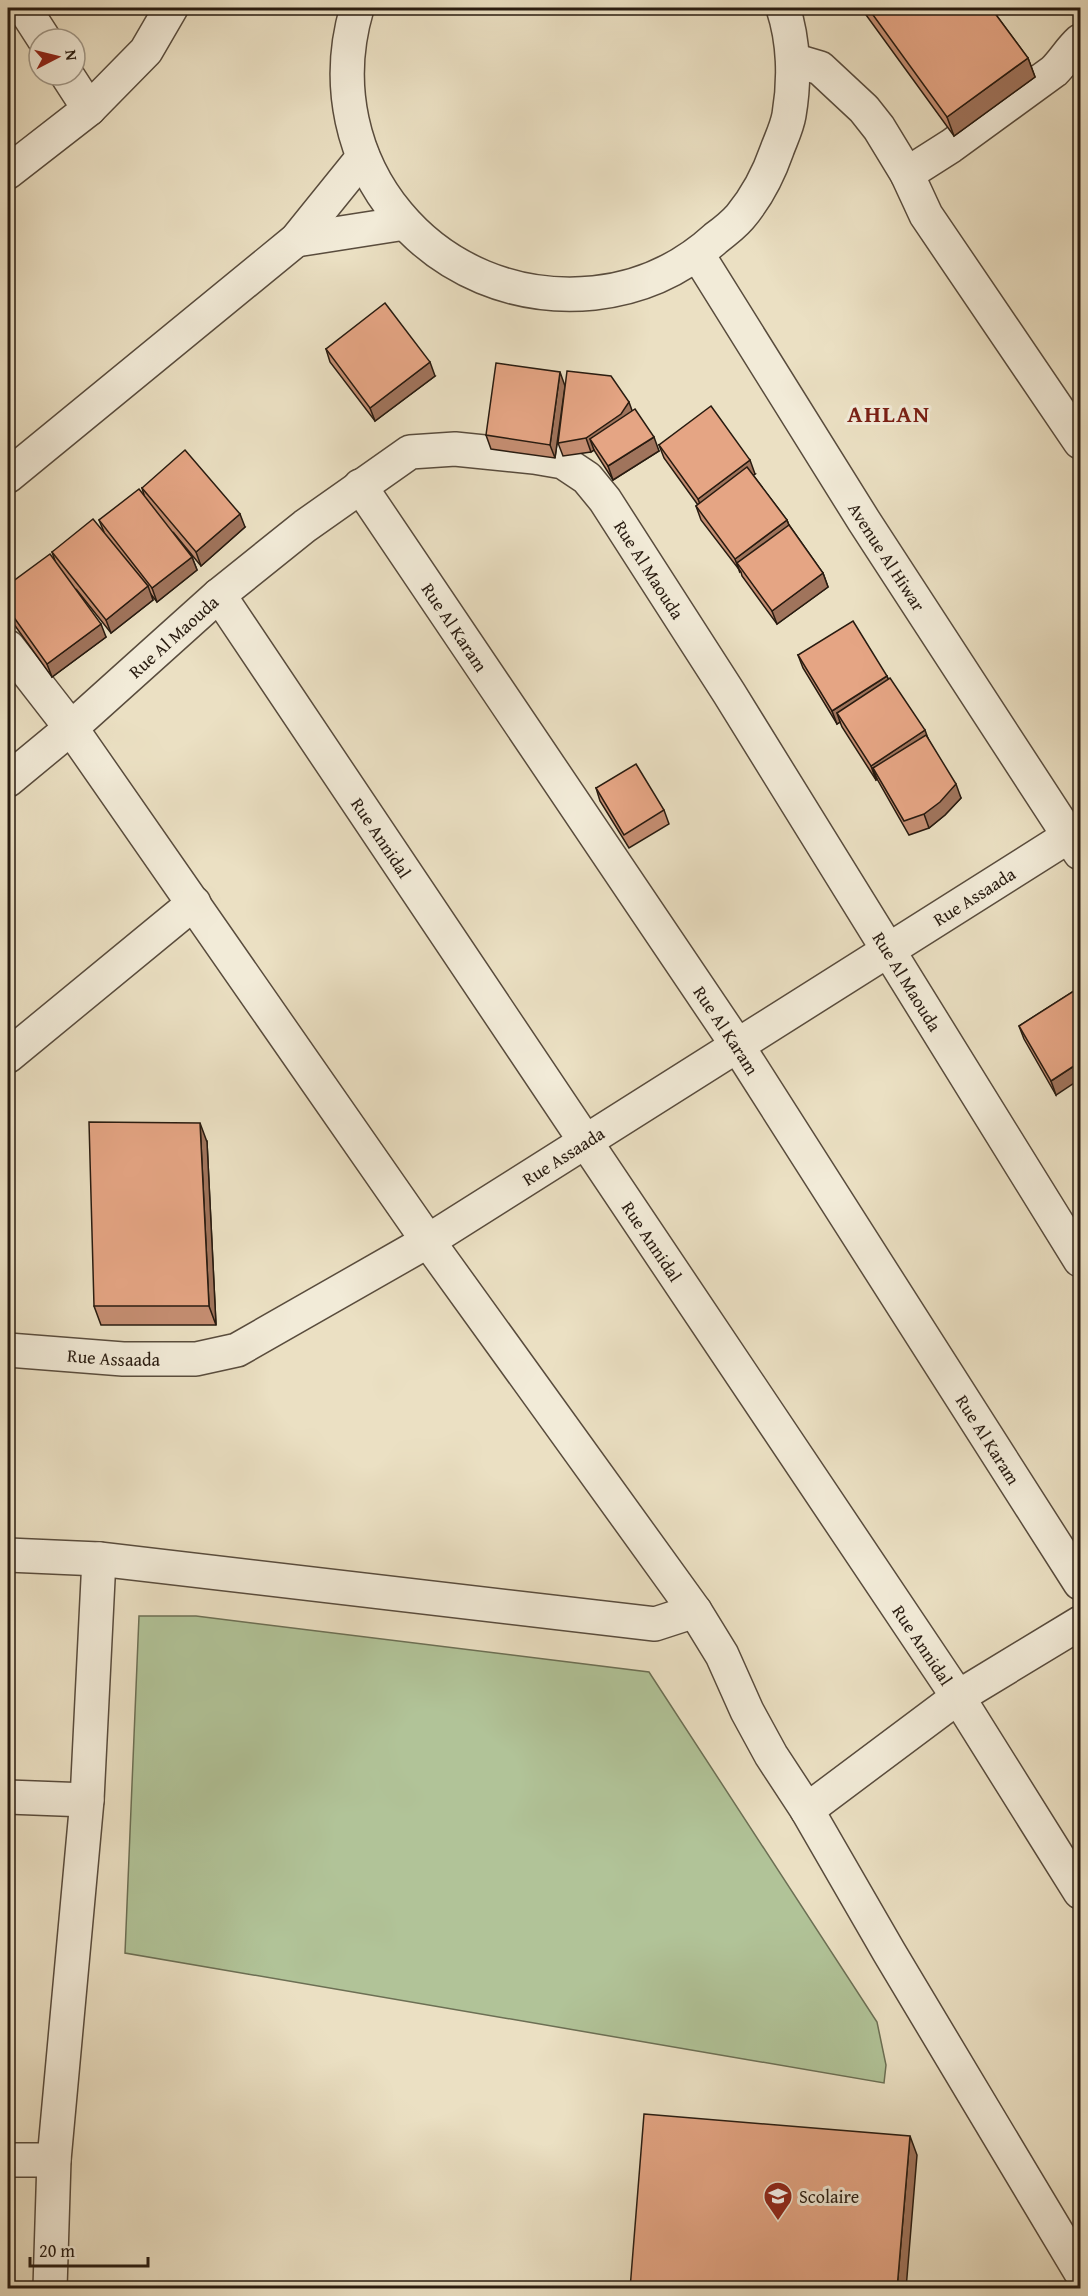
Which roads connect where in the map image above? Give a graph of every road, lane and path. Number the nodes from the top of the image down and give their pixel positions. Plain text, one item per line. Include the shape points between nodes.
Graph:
1 (24, 8) edge
2 (171, 8) edge
3 (357, 8) edge
4 (786, 10) edge
5 (36, 27) edge
6 (1080, 40) edge
7 (793, 60) junction
8 (75, 87) edge
9 (89, 109) junction
10 (363, 157) junction
11 (8, 172) edge
12 (908, 174) junction
13 (405, 223) junction
14 (296, 240) junction
15 (698, 255) junction
16 (1080, 442) edge
17 (8, 476) edge
18 (360, 486) junction
19 (219, 595) junction
20 (8, 647) edge
21 (71, 728) junction
22 (8, 780) edge
23 (1077, 839) edge
24 (194, 903) junction
25 (888, 951) junction
26 (737, 1045) junction
27 (8, 1056) edge
28 (585, 1142) junction
29 (428, 1241) junction
30 (1080, 1260) edge
31 (8, 1350) edge
32 (8, 1555) edge
33 (99, 1559) junction
34 (1080, 1582) edge
35 (695, 1611) junction
36 (1080, 1623) edge
37 (958, 1697) junction
38 (8, 1797) edge
39 (87, 1800) junction
40 (807, 1810) junction
41 (1080, 1892) edge
42 (8, 2160) edge
43 (54, 2160) junction
44 (1080, 2271) edge
45 (50, 2289) edge

1 - 5 street
2 - 9 street via 146,51
3 - 10 street via 349,36 348,98
4 - 7 street
6 - 12 street via 1054,71
7 - 12 street via 820,68 846,90 879,128
7 - 15 street via 789,116 770,170 740,217
8 - 9 street
9 - 11 street
10 - 13 street via 381,192
10 - 14 street
12 - 16 street via 926,215
13 - 14 street
13 - 15 street via 439,253 478,276 522,290 568,295 614,291 658,277
14 - 17 street
15 - 23 street, Avenue Al Hiwar via 864,521
18 - 19 street, Rue Al Maouda
18 - 25 street, Rue Al Maouda via 410,452 455,449 563,462 587,478 729,693
18 - 26 street, Rue Al Karam
19 - 21 street, Rue Al Maouda
19 - 28 street, Rue Annidal
20 - 21 street
21 - 22 street, Rue Al Maouda
21 - 24 street
23 - 25 street, Rue Assaada
24 - 27 street
24 - 29 street
25 - 26 street, Rue Assaada
25 - 30 street, Rue Al Maouda
26 - 28 street, Rue Assaada
26 - 34 street, Rue Al Karam
28 - 29 street, Rue Assaada
28 - 37 street, Rue Annidal
29 - 31 street, Rue Assaada via 237,1350 220,1355 196,1359 123,1359
29 - 35 street
32 - 33 street
33 - 35 street via 655,1624
33 - 39 street
35 - 40 street via 722,1655 771,1755
36 - 37 street
37 - 40 street
37 - 41 street, Rue Annidal
38 - 39 street
39 - 43 street
40 - 44 street
42 - 43 street
43 - 45 street

